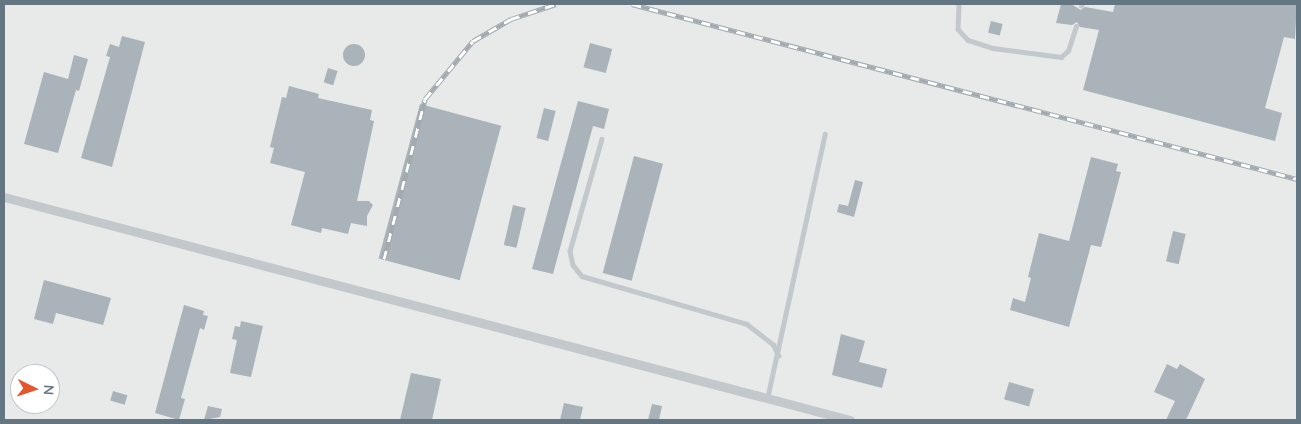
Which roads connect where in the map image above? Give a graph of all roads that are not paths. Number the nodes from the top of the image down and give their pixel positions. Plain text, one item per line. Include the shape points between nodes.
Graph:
1 (959, 4) edge
2 (1076, 26) dead end
3 (825, 134) dead end
4 (602, 139) dead end
5 (4, 197) edge
6 (779, 356) junction
7 (767, 399) junction
8 (850, 420) edge

1 - 2 lane via 958,29 968,40 993,48 1062,57 1068,51
3 - 6 lane
4 - 6 lane via 570,251 573,265 582,276 747,324 772,344
5 - 7 street
6 - 7 lane
7 - 8 street

